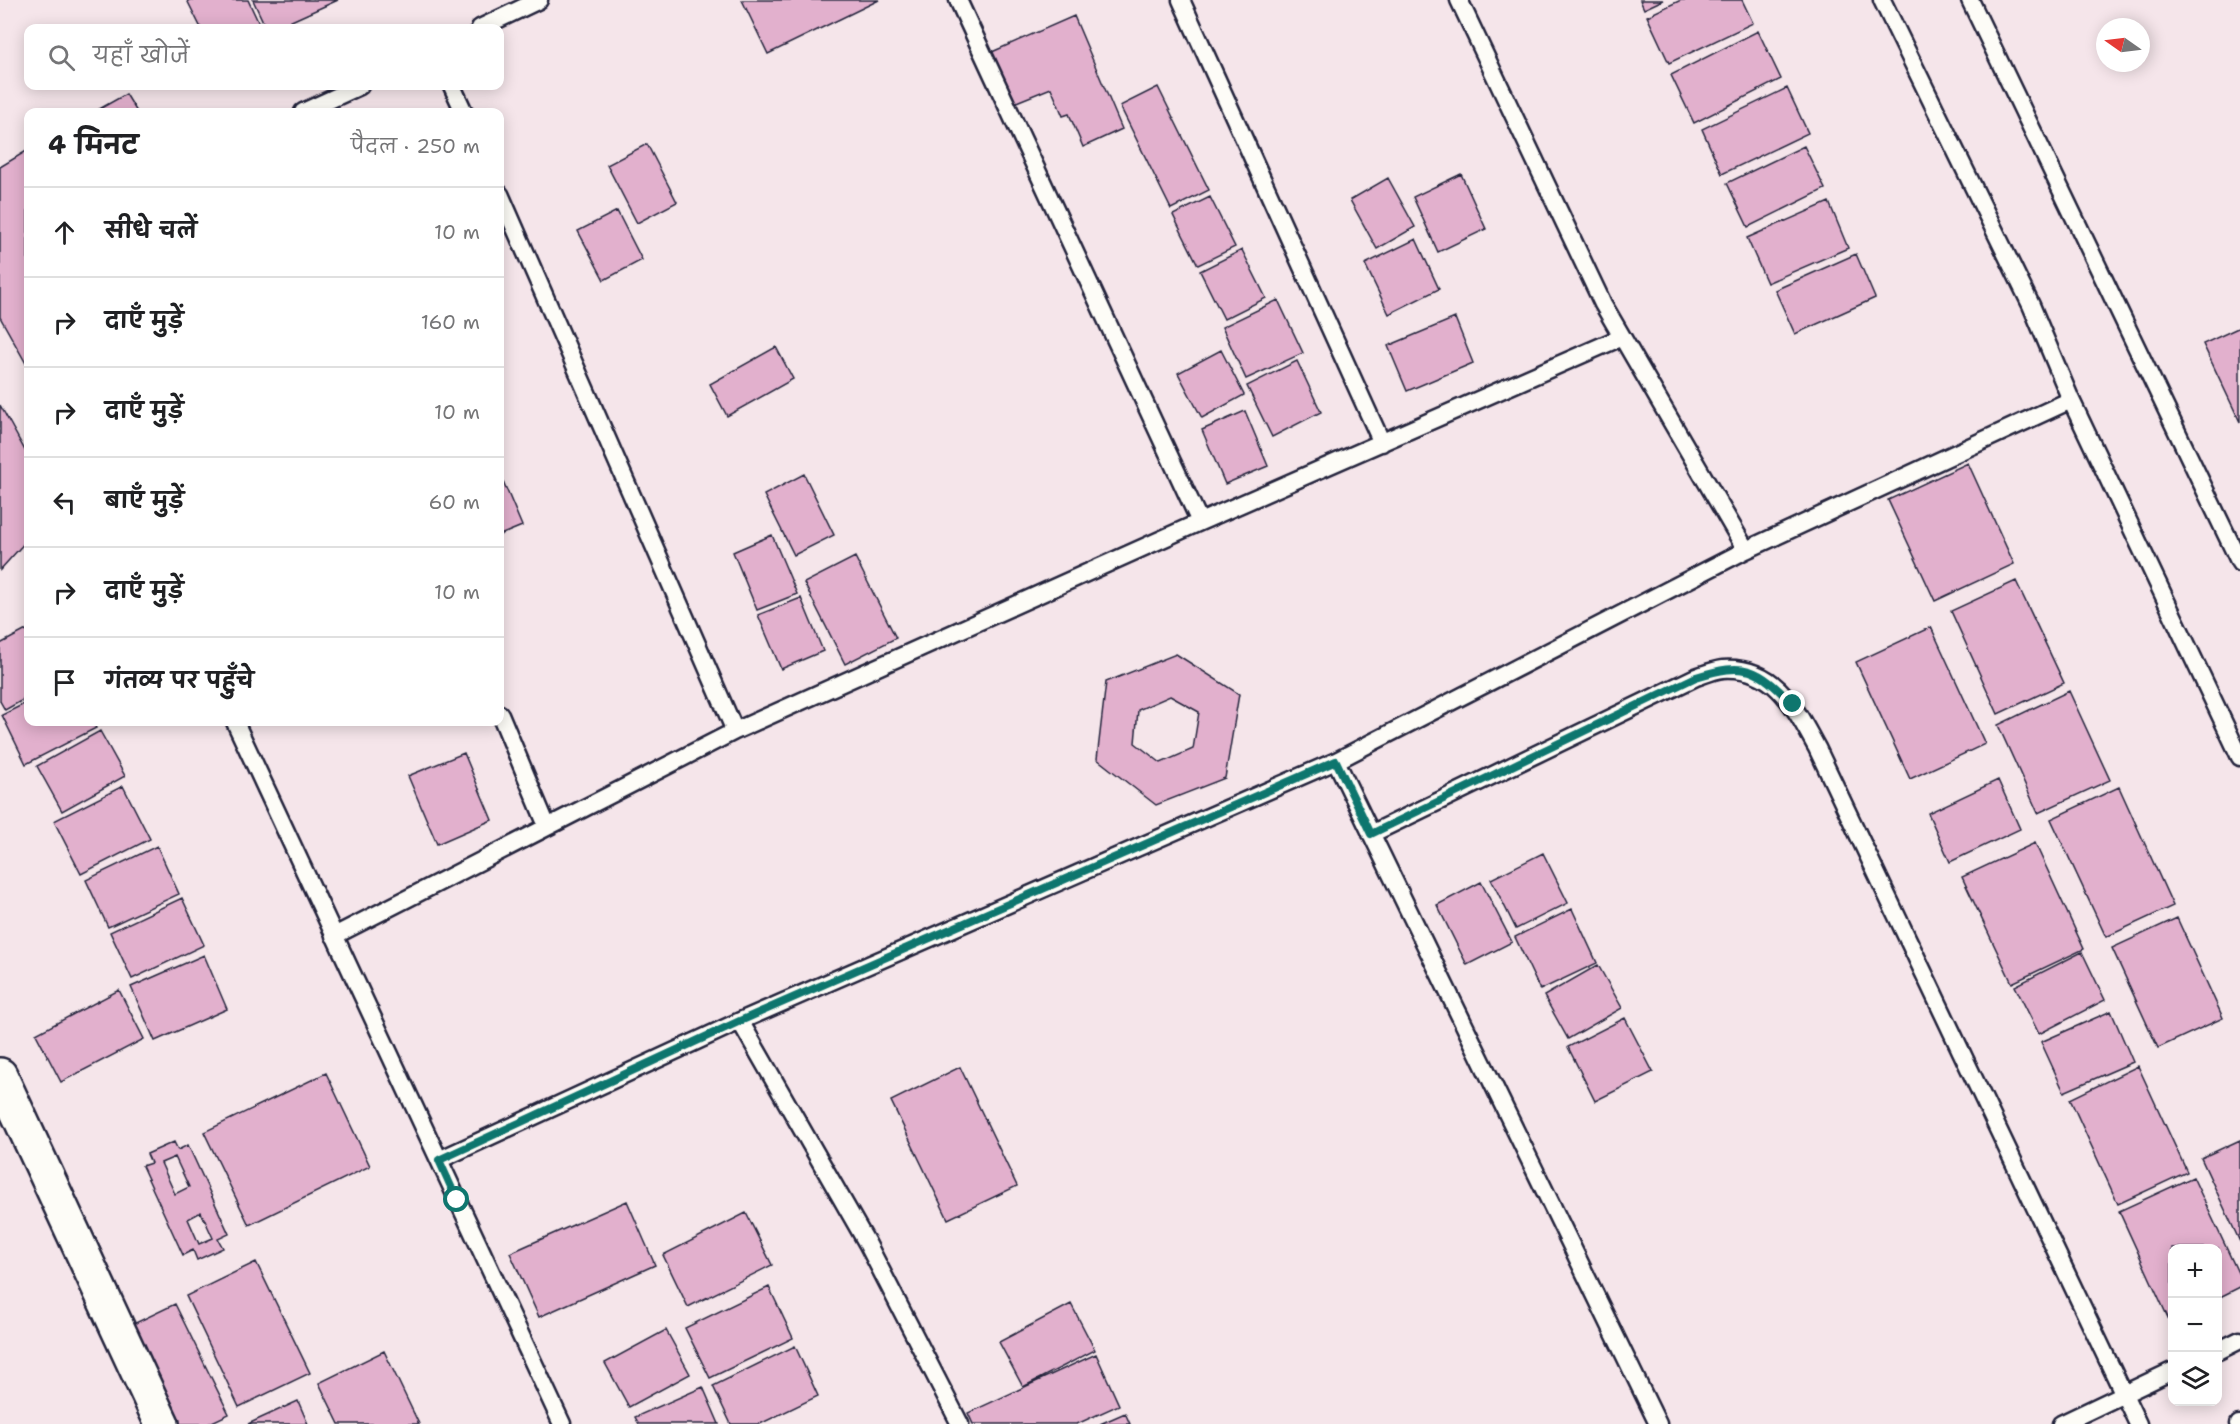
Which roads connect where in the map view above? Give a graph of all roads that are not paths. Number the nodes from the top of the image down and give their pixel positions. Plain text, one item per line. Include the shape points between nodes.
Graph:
1 (539, 0) edge
2 (958, 0) edge
3 (1180, 0) edge
4 (1459, 0) edge
5 (1882, 0) edge
6 (1970, 0) edge
7 (488, 24) edge
8 (351, 90) edge
9 (454, 90) edge
10 (312, 108) edge
11 (462, 108) edge
12 (504, 203) edge
13 (1622, 337) junction
14 (2071, 400) junction
15 (1382, 443) junction
16 (1200, 522) junction
17 (1746, 550) junction
18 (2240, 563) edge
19 (504, 724) edge
20 (237, 726) edge
21 (735, 730) junction
22 (2240, 757) edge
23 (1336, 761) junction
24 (547, 826) junction
25 (1371, 834) junction
26 (334, 936) junction
27 (740, 1021) junction
28 (0, 1075) edge
29 (439, 1160) junction
30 (2240, 1340) edge
31 (2222, 1349) edge
32 (2168, 1373) edge
33 (2122, 1394) junction
34 (162, 1424) edge
35 (562, 1424) edge
36 (960, 1424) edge
37 (1658, 1424) edge
38 (2061, 1424) edge
39 (2138, 1424) edge

1 - 7 lane
2 - 16 lane
3 - 15 lane
4 - 13 lane
5 - 14 lane via 2031,305
6 - 18 lane
8 - 10 lane
9 - 11 lane
12 - 21 lane
13 - 15 lane
13 - 17 lane
14 - 17 lane
14 - 22 lane
15 - 16 lane
16 - 21 lane
17 - 23 lane
19 - 24 lane
20 - 26 lane
21 - 24 lane
23 - 25 lane
23 - 27 lane
24 - 26 lane
25 - 33 lane via 1696,677 1721,669 1747,670 1768,679 1793,704 1817,748
25 - 37 lane
26 - 29 lane
27 - 29 lane
27 - 36 lane via 867,1243
28 - 34 street
29 - 35 lane
30 - 31 lane
32 - 33 lane
33 - 38 lane
33 - 39 lane

